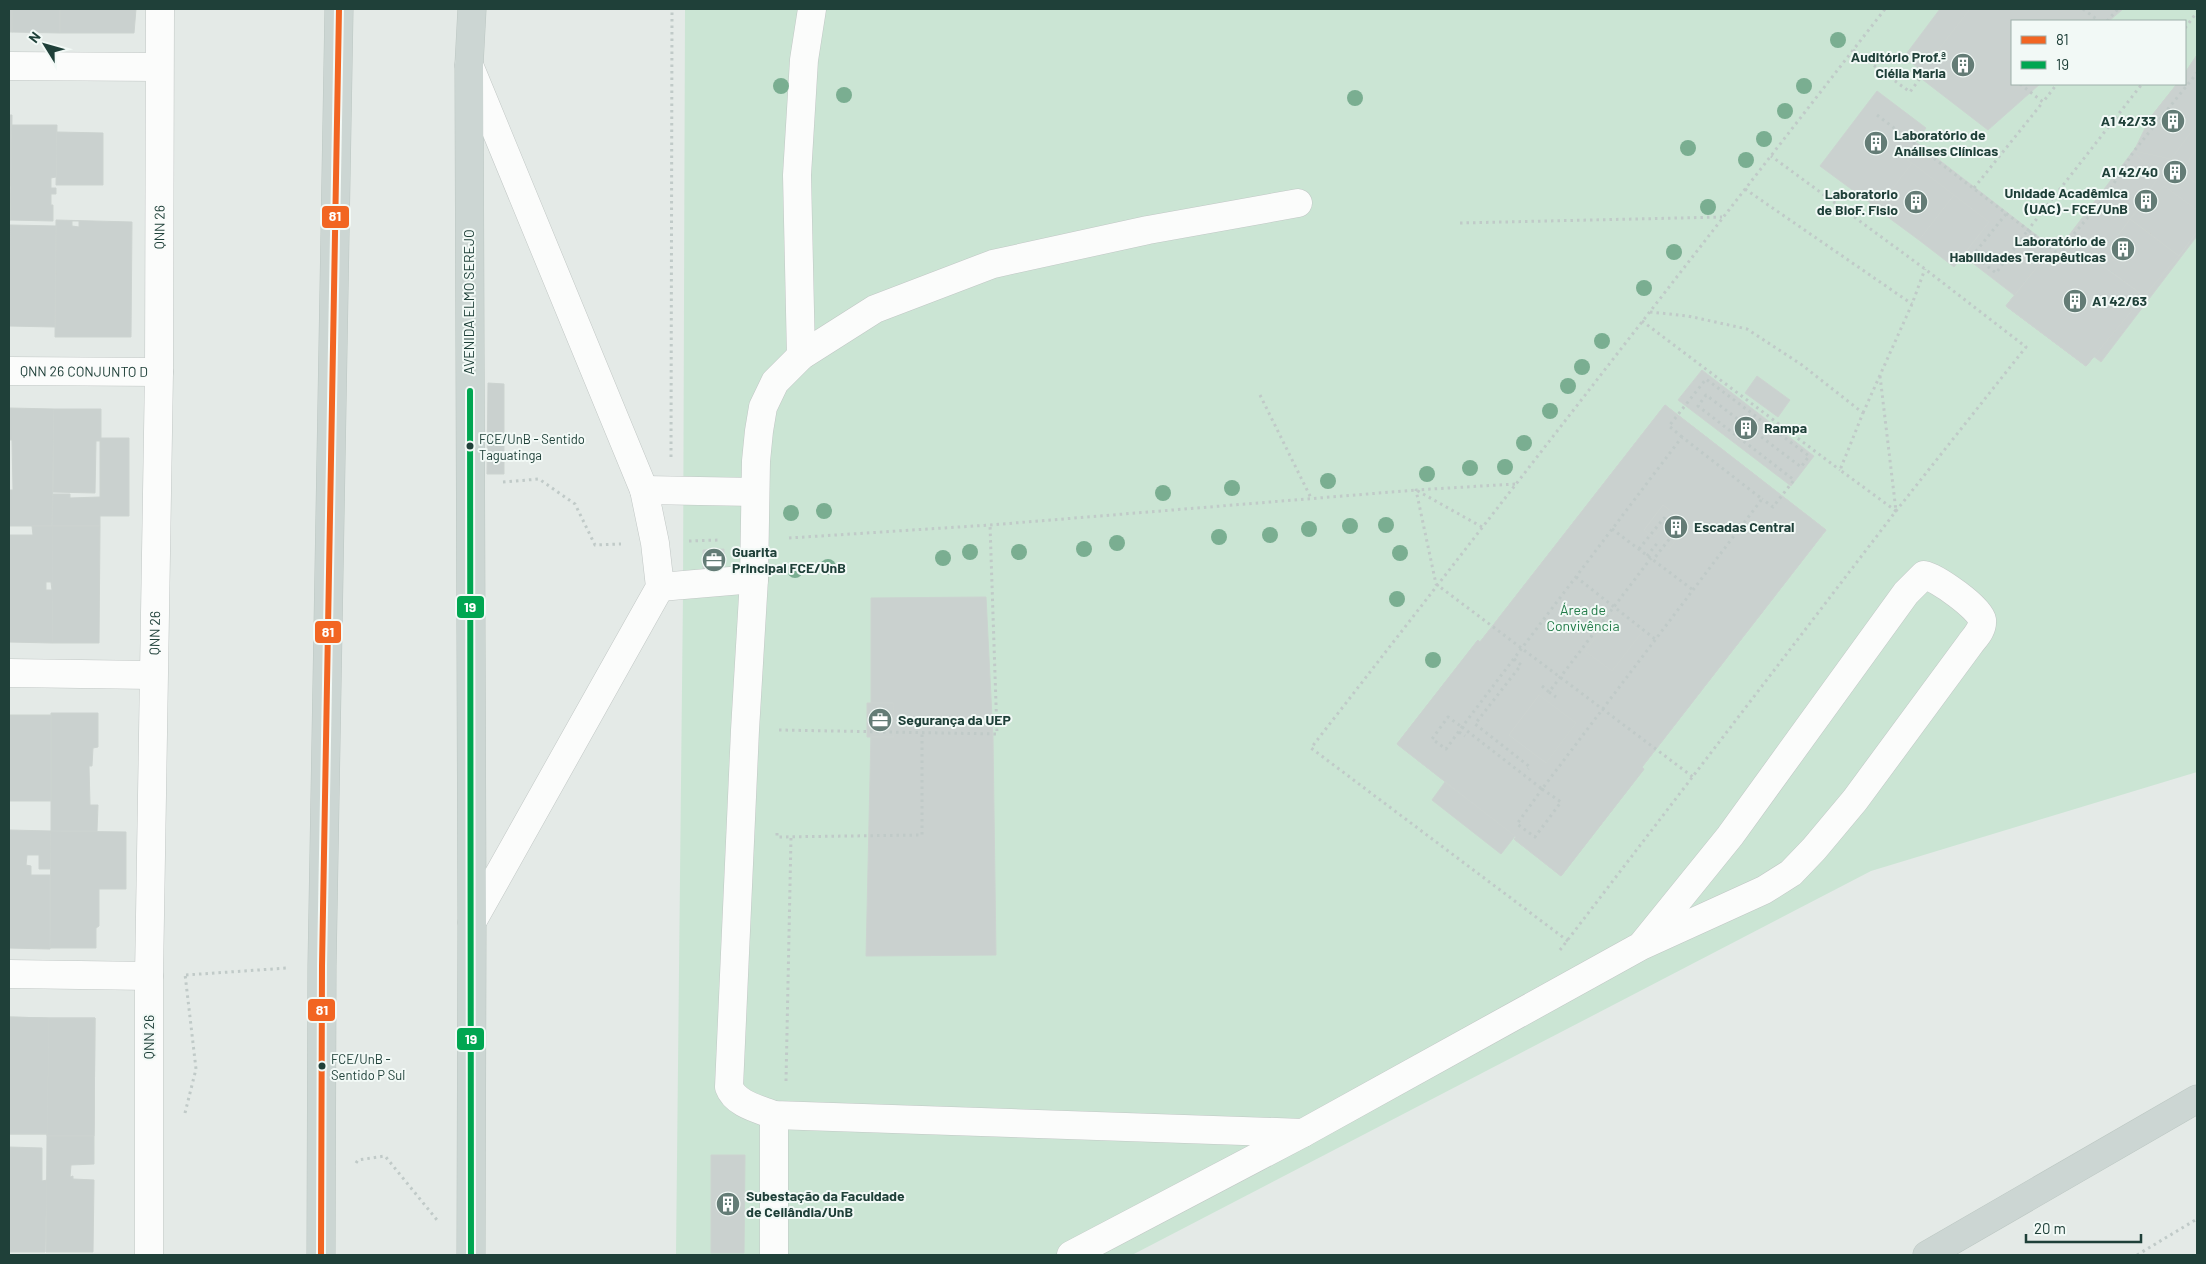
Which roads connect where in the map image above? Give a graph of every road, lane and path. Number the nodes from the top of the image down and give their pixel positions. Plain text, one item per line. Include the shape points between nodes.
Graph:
1 (160, 9) edge
2 (339, 9) edge
3 (472, 9) edge
4 (672, 9) edge
5 (812, 9) edge
6 (1885, 9) edge
7 (2083, 9) edge
8 (2118, 9) edge
9 (2197, 12) edge
10 (2098, 20) edge
11 (2108, 20) edge
12 (2186, 27) edge
13 (1853, 50) junction
14 (468, 64) junction
15 (9, 66) edge
16 (160, 67) junction
17 (1924, 73) dead end
18 (2197, 73) edge
19 (2021, 85) edge
20 (2056, 85) edge
21 (2141, 85) edge
22 (2043, 102) junction
23 (1877, 115) dead end
24 (1771, 156) junction
25 (1974, 188) junction
26 (1745, 189) junction
27 (1298, 203) dead end
28 (2006, 214) junction
29 (1723, 217) junction
30 (1460, 223) dead end
31 (2028, 230) junction
32 (1925, 269) junction
33 (1912, 304) junction
34 (1649, 312) junction
35 (1642, 321) junction
36 (801, 356) junction
37 (9, 371) edge
38 (158, 372) junction
39 (1880, 375) junction
40 (1260, 395) dead end
41 (1864, 413) junction
42 (1682, 437) junction
43 (1840, 470) junction
44 (496, 482) dead end
45 (1516, 484) junction
46 (644, 490) junction
47 (671, 490) junction
48 (1416, 490) junction
49 (755, 492) junction
50 (1908, 497) dead end
51 (1311, 498) junction
52 (1762, 499) junction
53 (1896, 511) junction
54 (990, 525) junction
55 (1482, 528) junction
56 (1612, 529) junction
57 (754, 540) junction
58 (1659, 541) dead end
59 (655, 543) junction
60 (1639, 550) junction
61 (1650, 558) junction
62 (1576, 578) junction
63 (754, 579) junction
64 (1436, 584) junction
65 (660, 587) junction
66 (1693, 590) junction
67 (1614, 606) junction
68 (1655, 639) junction
69 (1522, 649) junction
70 (1514, 659) junction
71 (9, 673) edge
72 (152, 675) junction
73 (1559, 678) junction
74 (1542, 686) dead end
75 (1549, 692) junction
76 (1556, 697) dead end
77 (1602, 709) junction
78 (1462, 728) junction
79 (745, 730) junction
80 (922, 732) junction
81 (1459, 732) junction
82 (1465, 736) dead end
83 (1528, 769) dead end
84 (1693, 777) junction
85 (1542, 790) junction
86 (777, 827) dead end
87 (791, 836) junction
88 (472, 922) junction
89 (1568, 941) junction
90 (1641, 946) junction
91 (1555, 956) dead end
92 (284, 968) dead end
93 (9, 974) edge
94 (186, 975) dead end
95 (149, 976) junction
96 (786, 1091) dead end
97 (2197, 1099) edge
98 (774, 1115) junction
99 (1303, 1133) junction
100 (320, 1201) junction
101 (2197, 1219) edge
102 (441, 1225) dead end
103 (149, 1255) edge
104 (321, 1255) edge
105 (471, 1255) edge
106 (774, 1255) edge
107 (1071, 1255) edge
108 (1927, 1255) edge
109 (2137, 1255) edge

1 - 16 street, QNN 26
2 - 100 main road
3 - 14 main road, AVENIDA ELMO SEREJO
4 - 47 path
5 - 36 street via 804,60 796,175
6 - 13 path
7 - 10 path
8 - 11 path
9 - 12 path
13 - 17 path via 1910,92
13 - 24 path
14 - 46 street
14 - 88 main road, AVENIDA ELMO SEREJO
15 - 16 street
16 - 38 street, QNN 26
18 - 31 path via 2134,151 2106,196 2060,255
19 - 22 path
20 - 22 path
21 - 31 path
22 - 25 path
23 - 25 path
24 - 26 path
24 - 32 path
25 - 28 path
26 - 29 path
26 - 33 path
27 - 36 street via 1148,230 993,264 875,309
28 - 31 path
28 - 31 path via 1973,255 1996,273
29 - 30 path
29 - 34 path
32 - 33 path
32 - 53 path via 2026,347
33 - 39 path
34 - 35 path
34 - 41 path via 1688,316 1747,329 1802,365
35 - 43 path
35 - 45 path
36 - 49 street via 775,382 764,407
37 - 38 street, QNN 26 CONJUNTO D
38 - 72 street, QNN 26
39 - 41 path
39 - 53 path
40 - 51 path
41 - 43 path
42 - 52 path
42 - 52 path via 1669,426 1706,379 1809,456 1801,467 1706,395 1698,406 1794,480 1773,507
42 - 56 path
43 - 53 path
44 - 59 path via 539,479 575,504 595,545
45 - 48 path
45 - 55 path
46 - 47 street
46 - 59 street
47 - 49 street
48 - 51 path
48 - 55 path
48 - 64 path
49 - 57 street
50 - 53 path
51 - 54 path
52 - 66 path
53 - 84 path
54 - 57 path
54 - 80 path via 998,734
55 - 64 path
56 - 60 path
56 - 62 path
57 - 63 street
58 - 61 path
59 - 65 street
60 - 61 path
60 - 61 path via 1664,518 1678,528
61 - 66 path
61 - 67 path
62 - 67 path
62 - 69 path
63 - 65 street
63 - 79 street
64 - 69 path
64 - 89 path via 1311,748
65 - 88 street
66 - 68 path
67 - 68 path
67 - 73 path
68 - 77 path
69 - 70 path
69 - 73 path
70 - 78 path
70 - 83 path via 1521,665 1475,724 1530,767
71 - 72 street
72 - 95 street, QNN 26
73 - 75 path
73 - 77 path
74 - 75 path
75 - 76 path
77 - 84 path
77 - 85 path
78 - 81 path
78 - 81 path via 1448,717 1432,739 1446,749
78 - 85 path
79 - 80 path
79 - 98 street via 729,1087 734,1096 745,1104
80 - 87 path via 922,835
81 - 82 path
84 - 89 path
85 - 85 path via 1560,802 1535,837 1517,824
86 - 87 path via 777,836
87 - 96 path
88 - 105 main road, AVENIDA ELMO SEREJO
89 - 91 path
90 - 90 street via 1764,890 1802,864 1855,800 1976,637 1982,620 1977,611 1934,576 1924,575 1916,582 1730,836
90 - 99 street
92 - 94 path
93 - 95 street
95 - 103 street, QNN 26
97 - 108 main road
98 - 99 street
98 - 106 street
99 - 107 street
100 - 102 path via 358,1160 385,1156
100 - 104 main road
101 - 109 path

